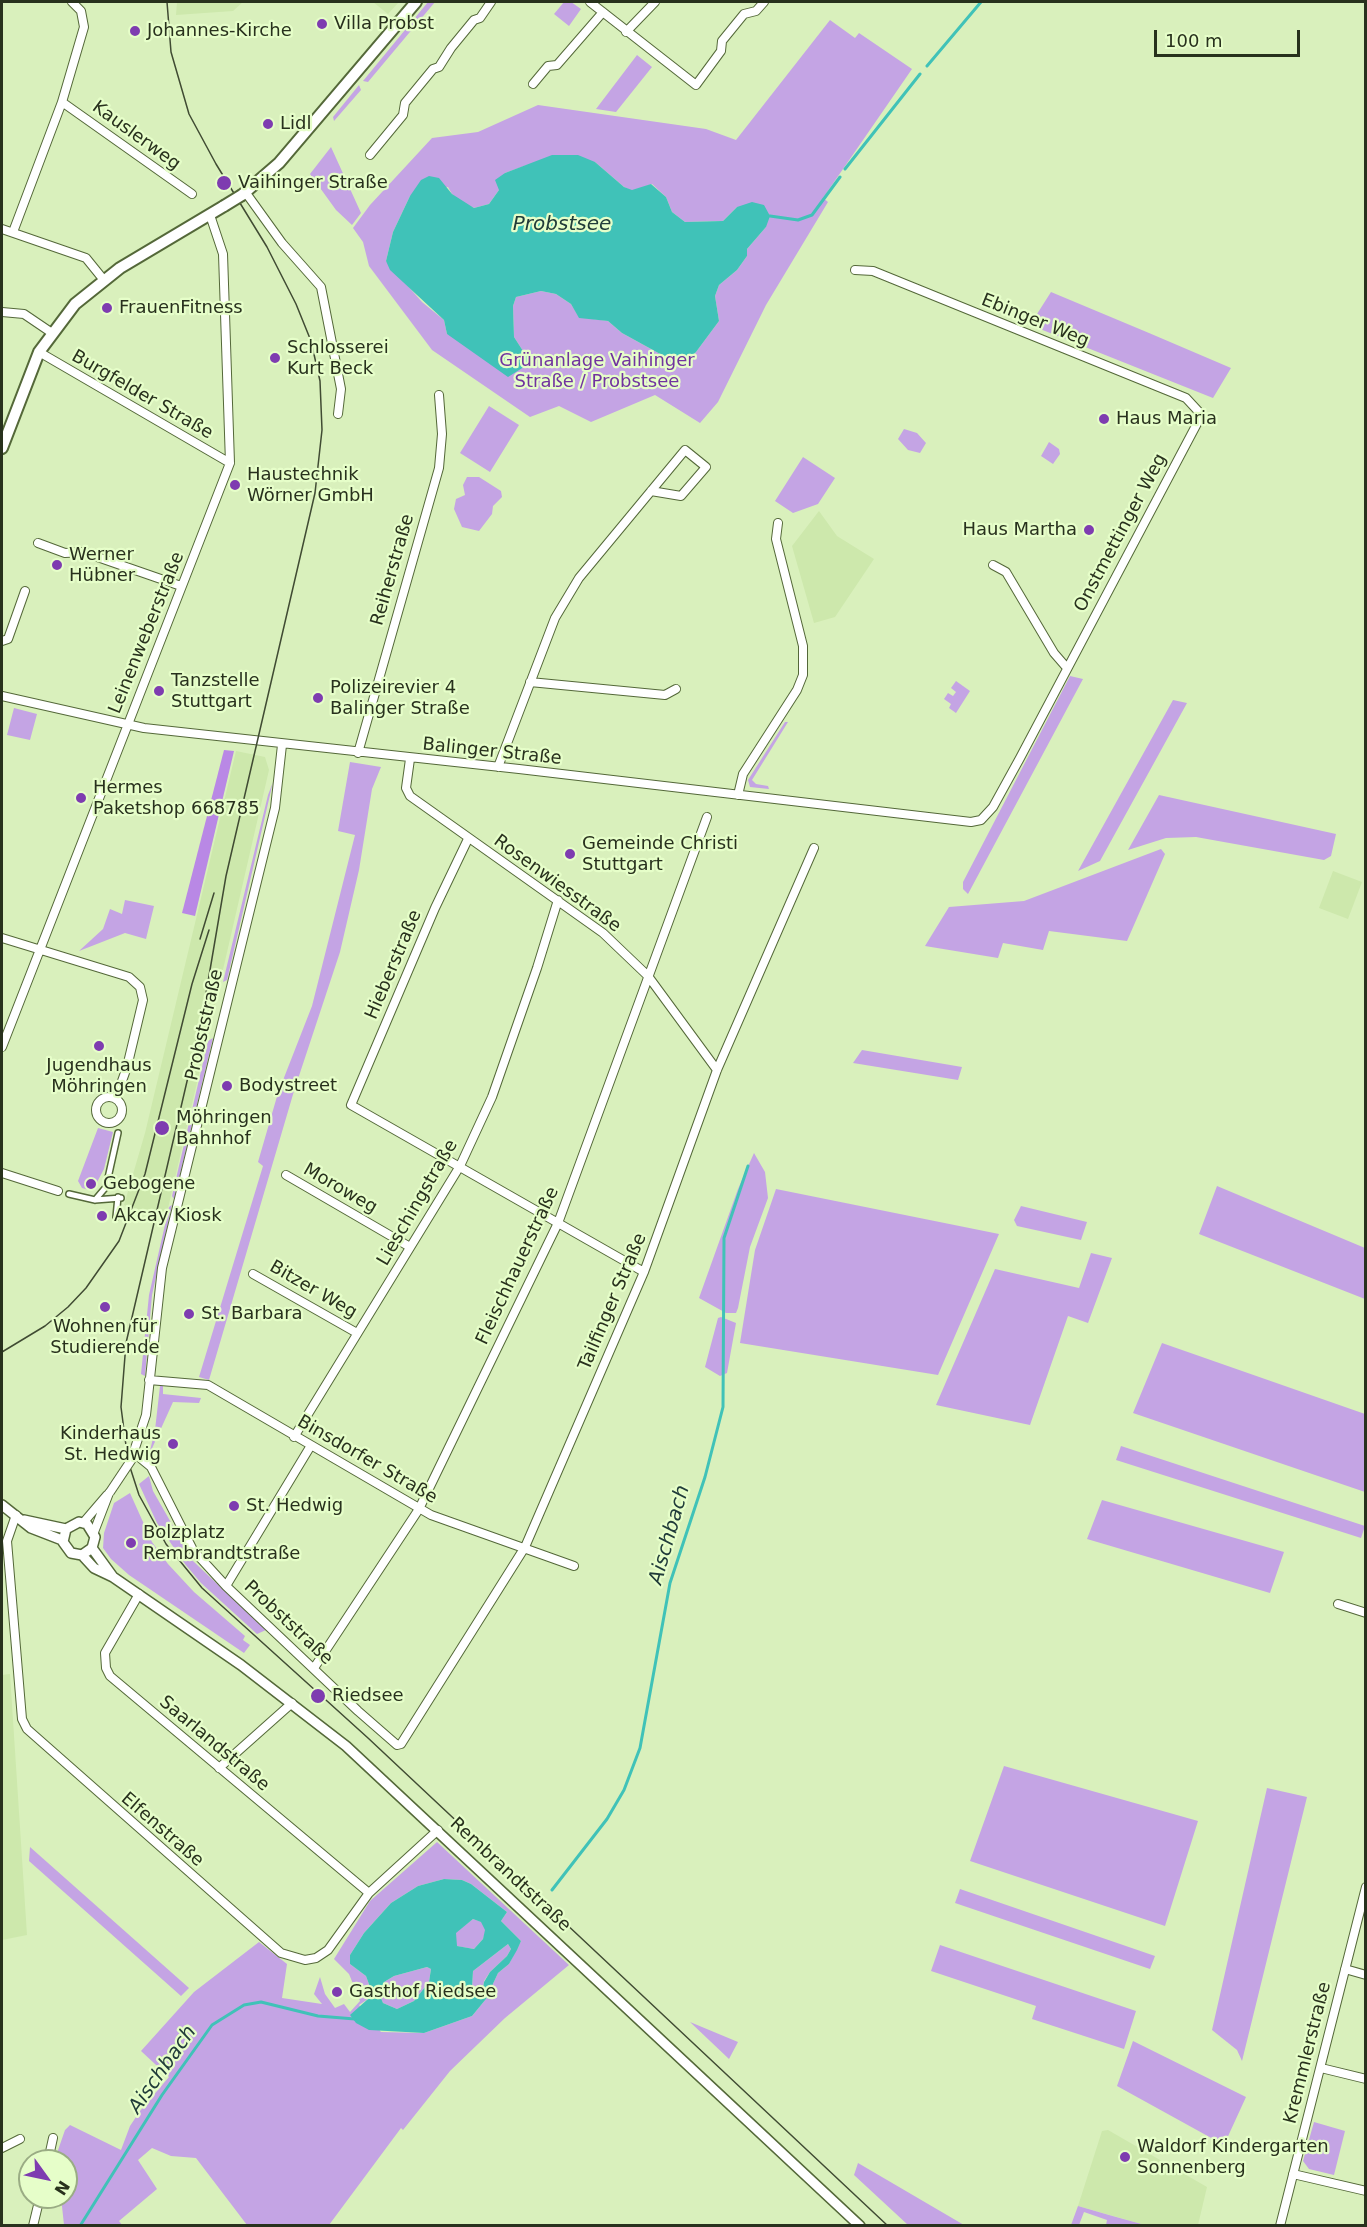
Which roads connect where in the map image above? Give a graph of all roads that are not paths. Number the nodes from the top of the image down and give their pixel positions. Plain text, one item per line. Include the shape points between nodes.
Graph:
1 (72, 2) edge
2 (416, 2) edge
3 (491, 2) edge
4 (590, 2) edge
5 (655, 2) edge
6 (764, 2) edge
7 (603, 12) junction
8 (627, 32) junction
9 (533, 84) dead end
10 (62, 102) junction
11 (370, 155) dead end
12 (192, 194) dead end
13 (244, 194) junction
14 (210, 215) junction
15 (2, 229) edge
16 (13, 232) junction
17 (855, 270) dead end
18 (103, 279) junction
19 (2, 312) edge
20 (52, 333) junction
21 (39, 352) junction
22 (439, 394) dead end
23 (1199, 412) joint
24 (339, 414) dead end
25 (2, 448) edge
26 (230, 463) junction
27 (651, 491) junction
28 (778, 523) dead end
29 (38, 543) dead end
30 (993, 565) dead end
31 (182, 586) junction
32 (25, 591) dead end
33 (2, 641) edge
34 (1067, 668) junction
35 (530, 682) junction
36 (676, 689) dead end
37 (2, 696) edge
38 (127, 725) junction
39 (282, 745) junction
40 (358, 753) junction
41 (410, 759) junction
42 (498, 767) junction
43 (738, 795) junction
44 (707, 817) dead end
45 (981, 820) joint
46 (468, 838) junction
47 (814, 848) dead end
48 (558, 900) junction
49 (2, 938) edge
50 (39, 951) junction
51 (648, 975) junction
52 (2, 1047) edge
53 (717, 1070) junction
54 (116, 1098) dead end
55 (118, 1133) dead end
56 (460, 1166) junction
57 (2, 1173) edge
58 (285, 1175) dead end
59 (106, 1187) junction
60 (58, 1191) dead end
61 (69, 1194) dead end
62 (110, 1198) junction
63 (95, 1200) junction
64 (116, 1217) dead end
65 (558, 1223) junction
66 (410, 1248) junction
67 (644, 1272) junction
68 (253, 1274) dead end
69 (357, 1333) junction
70 (149, 1380) junction
71 (294, 1437) junction
72 (310, 1447) junction
73 (133, 1456) junction
74 (109, 1492) junction
75 (2, 1505) edge
76 (419, 1509) junction
77 (20, 1518) junction
78 (83, 1523) junction
79 (66, 1528) junction
80 (94, 1532) junction
81 (62, 1540) junction
82 (525, 1547) junction
83 (92, 1548) junction
84 (82, 1555) junction
85 (574, 1566) dead end
86 (114, 1577) junction
87 (226, 1586) junction
88 (139, 1594) junction
89 (1338, 1604) dead end
90 (1365, 1613) edge
91 (314, 1668) junction
92 (292, 1703) junction
93 (397, 1745) joint
94 (219, 1768) junction
95 (438, 1830) junction
96 (1365, 1887) edge
97 (369, 1893) junction
98 (1345, 1969) junction
99 (1365, 1975) edge
100 (1321, 2068) junction
101 (1365, 2079) edge
102 (53, 2138) dead end
103 (20, 2139) dead end
104 (2, 2148) edge
105 (51, 2149) edge
106 (1293, 2174) junction
107 (1365, 2191) edge
108 (37, 2209) edge
109 (33, 2226) edge
110 (860, 2226) edge
111 (1280, 2226) edge

1 - 10 street via 81,11 84,27
2 - 13 main road via 279,163
3 - 11 street via 405,103 404,116
4 - 7 street
5 - 8 street
6 - 8 street via 756,12 744,14 722,41 722,51 696,85
7 - 8 street
7 - 9 street via 557,65 548,66
10 - 12 street, Kauslerweg
10 - 16 street
13 - 14 main road, bridge
13 - 24 street via 321,286 341,388
14 - 18 main road
14 - 26 street, Leinenweberstraße via 223,254
15 - 16 street
16 - 18 street via 86,258
17 - 23 street, Ebinger Weg via 873,271 1186,398
18 - 20 main road via 75,304
19 - 20 street via 24,314
20 - 21 main road
21 - 25 main road
21 - 26 street, Burgfelder Straße
22 - 40 street, Reiherstraße via 439,468
23 - 34 street, Onstmettinger Weg via 1200,418
26 - 31 street, Leinenweberstraße
27 - 27 street via 685,450 706,467 681,496
27 - 35 street via 579,578 559,610
28 - 43 street via 776,539 803,646 803,675 743,774
29 - 31 street via 65,553 83,552
30 - 34 street via 1006,572
31 - 38 street, Leinenweberstraße
32 - 33 street via 8,639
34 - 45 street, Onstmettinger Weg via 993,807
35 - 36 street via 665,694
35 - 42 street
37 - 38 street, Balinger Straße
38 - 39 street, Balinger Straße
38 - 50 street, Leinenweberstraße
39 - 40 street, Balinger Straße
39 - 70 street, Probststraße via 275,808 162,1268
40 - 41 street, Balinger Straße
41 - 42 street, Balinger Straße
41 - 46 street, Rosenwiesstraße via 406,788 410,796
42 - 43 street, Balinger Straße
43 - 45 street, Balinger Straße via 970,822
44 - 51 street, Fleischhauerstraße
46 - 48 street, Rosenwiesstraße
46 - 56 street, Hieberstraße via 351,1105
47 - 53 street, Tailfinger Straße
48 - 51 street, Rosenwiesstraße via 603,933
48 - 56 street, Lieschingstraße via 496,1086
49 - 50 street
50 - 52 street, Leinenweberstraße
50 - 54 street via 129,977 140,987 143,1000
51 - 53 street, Rosenwiesstraße
51 - 65 street, Fleischhauerstraße
53 - 67 street, Tailfinger Straße
55 - 59 street
56 - 65 street
56 - 66 street, Lieschingstraße
57 - 60 street
58 - 66 street, Moroweg
59 - 62 street
59 - 63 street
61 - 63 street
62 - 63 street
62 - 64 street via 119,1198
65 - 67 street
65 - 76 street, Fleischhauerstraße
66 - 69 street, Lieschingstraße
67 - 82 street, Tailfinger Straße
68 - 69 street, Bitzer Weg
69 - 71 street, Lieschingstraße
70 - 71 street, Binsdorfer Straße via 208,1385
70 - 73 street, Probststraße via 146,1415
71 - 72 street, Binsdorfer Straße
72 - 76 street, Binsdorfer Straße
72 - 87 street
73 - 74 street, Probststraße, bridge
73 - 87 street, Probststraße via 151,1467 193,1550
74 - 78 street, Probststraße
74 - 80 street, Probststraße
75 - 77 street, Rembrandtstraße
76 - 82 street, Binsdorfer Straße
76 - 91 street, Fleischhauerstraße
77 - 79 street, Rembrandtstraße
77 - 81 street, Rembrandtstraße via 32,1528
77 - 97 street, Elfenstraße via 7,1541 22,1719 36,1740 260,1936 292,1958 316,1958 328,1950
78 - 79 street, Rembrandtstraße
78 - 80 street
79 - 81 street
80 - 83 street
81 - 84 street, Rembrandtstraße via 71,1553
82 - 85 street, Binsdorfer Straße
82 - 93 street, Tailfinger Straße via 405,1740
83 - 84 street
83 - 86 street, Rembrandtstraße
84 - 86 street, Rembrandtstraße via 94,1568
86 - 88 street, Rembrandtstraße
87 - 91 street, Probststraße
88 - 92 street, Rembrandtstraße
88 - 94 street, Saarlandstraße via 108,1646 105,1659 110,1676
89 - 90 street
91 - 93 street, Probststraße
92 - 94 street
92 - 95 street, Rembrandtstraße
94 - 97 street, Saarlandstraße
95 - 97 street, Elfenstraße
95 - 110 street, Rembrandtstraße
96 - 98 street, Kremmlerstraße
98 - 99 street
98 - 100 street, Kremmlerstraße
100 - 101 street
100 - 106 street, Kremmlerstraße
102 - 105 street
103 - 104 street
106 - 107 street
106 - 111 street, Kremmlerstraße
108 - 109 street

